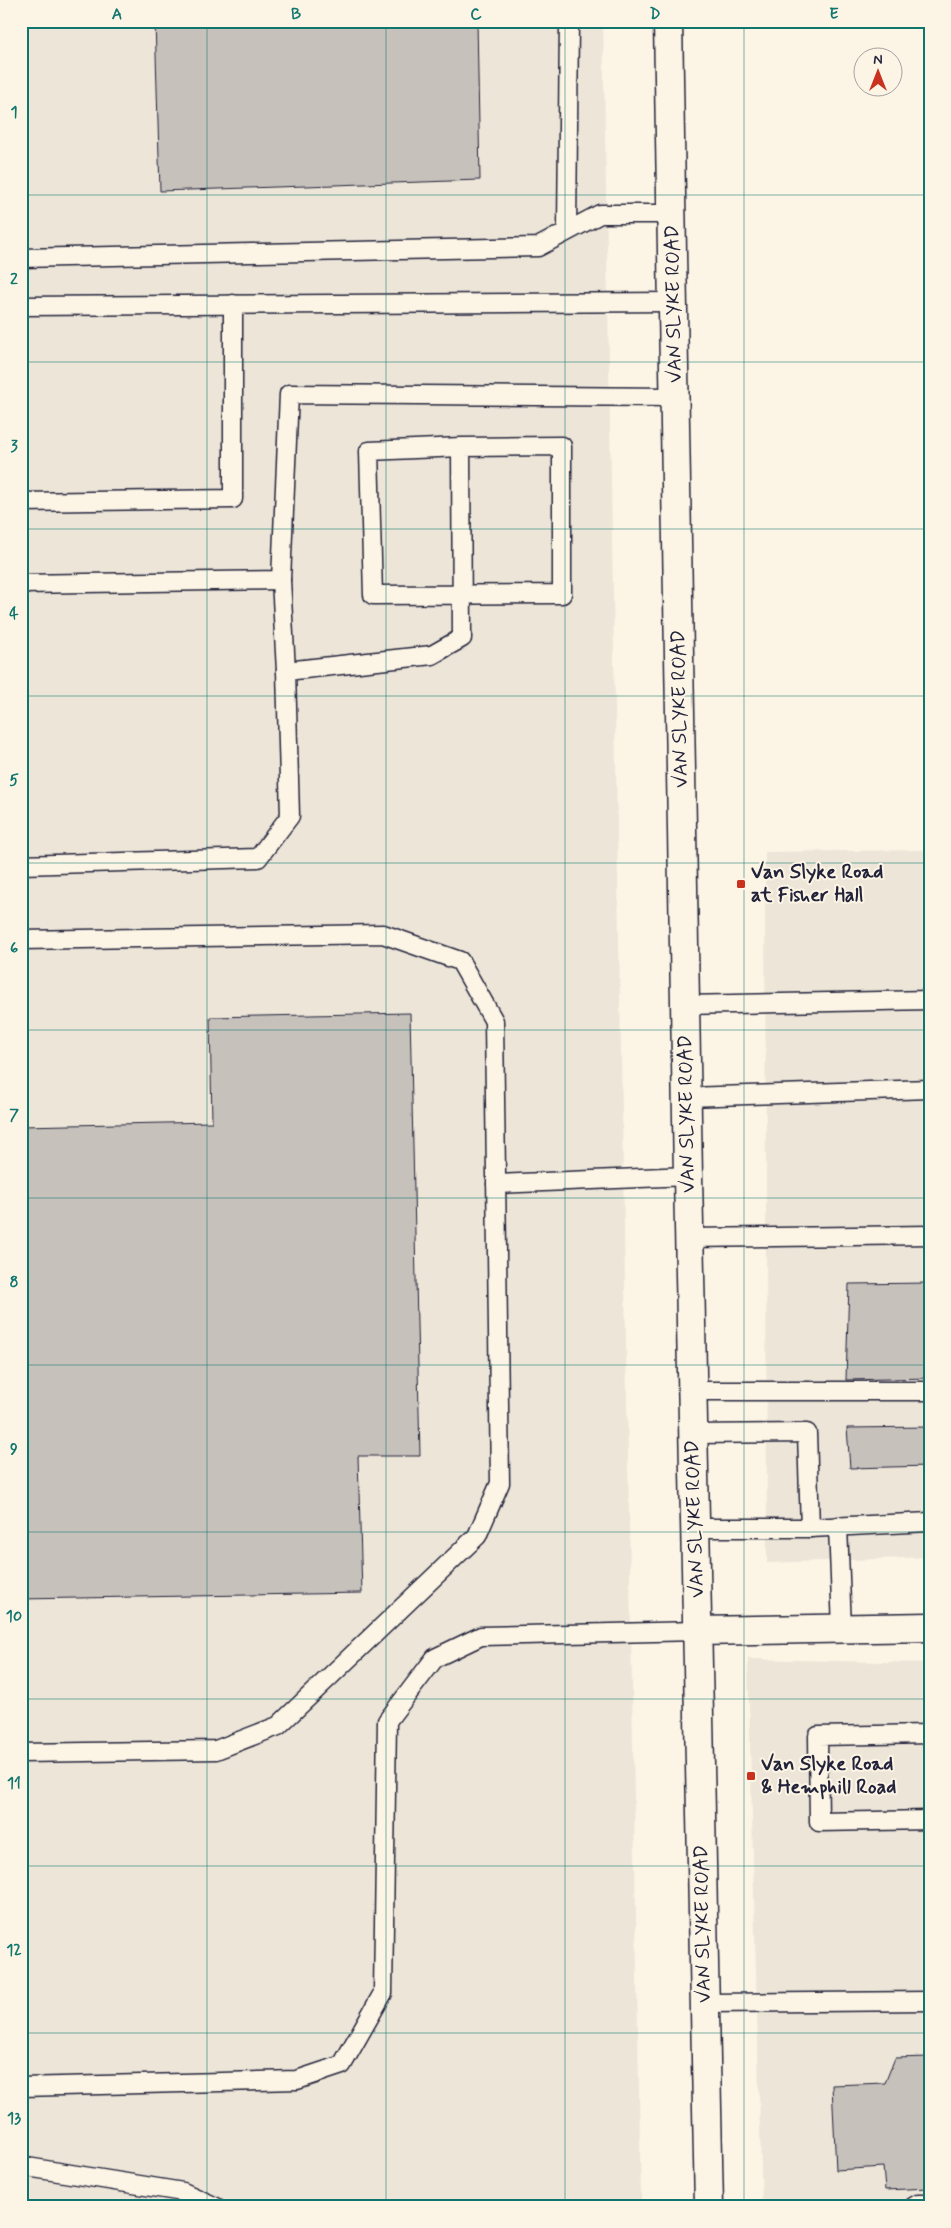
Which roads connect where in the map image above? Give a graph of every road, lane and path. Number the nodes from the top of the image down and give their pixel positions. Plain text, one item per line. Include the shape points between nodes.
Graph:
1 (568, 21) edge
2 (668, 21) edge
3 (672, 214) junction
4 (567, 231) junction
5 (21, 258) edge
6 (674, 302) junction
7 (233, 304) junction
8 (21, 306) edge
9 (675, 397) junction
10 (461, 447) junction
11 (21, 502) edge
12 (281, 580) junction
13 (21, 584) edge
14 (463, 594) junction
15 (286, 671) junction
16 (21, 865) edge
17 (21, 940) edge
18 (930, 1000) edge
19 (685, 1005) junction
20 (930, 1089) edge
21 (688, 1098) junction
22 (688, 1176) junction
23 (496, 1184) junction
24 (930, 1235) edge
25 (690, 1238) junction
26 (692, 1391) junction
27 (930, 1391) edge
28 (693, 1434) junction
29 (930, 1522) edge
30 (838, 1526) junction
31 (696, 1528) junction
32 (810, 1528) junction
33 (930, 1627) edge
34 (842, 1629) junction
35 (698, 1631) junction
36 (930, 1734) edge
37 (21, 1753) edge
38 (930, 1820) edge
39 (930, 2001) edge
40 (704, 2003) junction
41 (21, 2087) edge
42 (21, 2166) edge
43 (930, 2204) edge
44 (216, 2207) edge
45 (709, 2207) edge
46 (913, 2207) edge

1 - 4 lane
2 - 3 street, VAN SLYKE ROAD
3 - 4 lane via 600,214
3 - 6 street, VAN SLYKE ROAD
4 - 5 lane via 538,247
6 - 7 lane
6 - 9 street, VAN SLYKE ROAD
7 - 8 lane
7 - 11 lane via 233,499
9 - 12 lane via 289,394
9 - 19 street, VAN SLYKE ROAD
10 - 14 lane
10 - 14 lane via 369,450 372,595
10 - 14 lane via 562,446 562,594
12 - 13 lane
12 - 15 lane
14 - 15 lane via 462,638 432,655
15 - 16 lane via 290,816 258,858
17 - 23 lane via 383,934 460,961 494,1021
18 - 19 lane
19 - 21 street, VAN SLYKE ROAD
20 - 21 lane
21 - 22 street, VAN SLYKE ROAD
22 - 23 lane
22 - 25 street, VAN SLYKE ROAD
23 - 37 lane via 500,1483 476,1536 278,1726 216,1750
24 - 25 lane
25 - 26 street, VAN SLYKE ROAD
26 - 27 lane
26 - 28 street, VAN SLYKE ROAD
28 - 31 street, VAN SLYKE ROAD
28 - 32 lane via 807,1432
29 - 30 lane
30 - 32 lane
30 - 34 lane
31 - 32 lane
31 - 35 street, VAN SLYKE ROAD
33 - 34 street
34 - 35 street
35 - 40 street, VAN SLYKE ROAD
35 - 41 lane via 481,1636 435,1658 387,1721 383,1993 342,2065 297,2080
36 - 38 lane via 818,1736 819,1822
39 - 40 lane
40 - 45 street, VAN SLYKE ROAD
42 - 44 lane via 183,2192
43 - 46 lane

